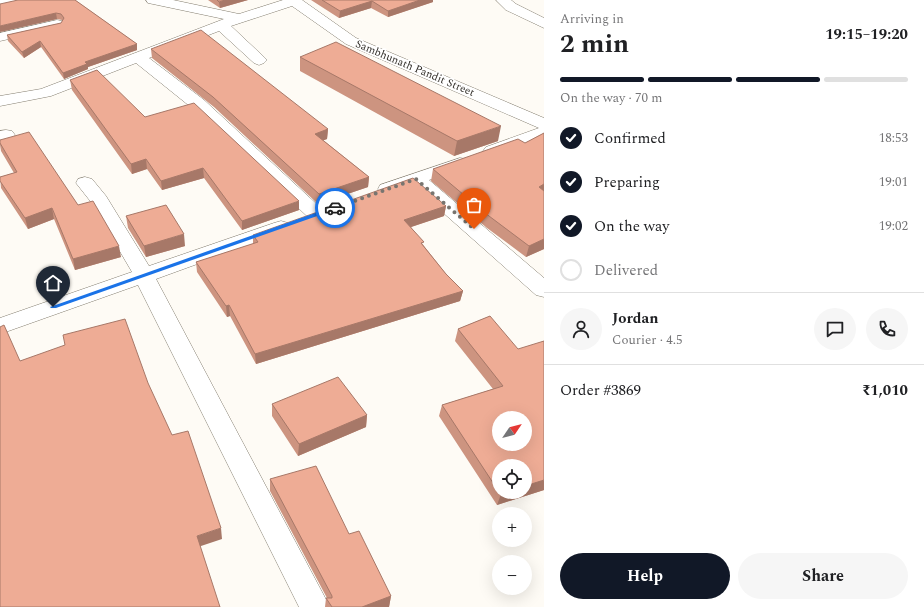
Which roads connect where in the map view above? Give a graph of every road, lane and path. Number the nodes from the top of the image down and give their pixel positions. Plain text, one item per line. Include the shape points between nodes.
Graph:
1 (18, 0) edge
2 (153, 0) edge
3 (294, 0) edge
4 (503, 0) edge
5 (0, 4) edge
6 (240, 18) junction
7 (57, 24) edge
8 (544, 24) edge
9 (221, 26) junction
10 (0, 37) edge
11 (138, 57) junction
12 (260, 60) dead end
13 (1, 99) edge
14 (544, 124) edge
15 (544, 132) edge
16 (416, 179) junction
17 (85, 183) dead end
18 (372, 194) edge
19 (337, 207) edge
20 (316, 214) junction
21 (144, 275) junction
22 (544, 290) edge
23 (0, 326) edge
24 (315, 607) edge

1 - 5 street
2 - 6 street
3 - 6 street
3 - 14 street, Sambhunath Pandit Street via 351,41
4 - 8 street via 511,8
6 - 9 street
7 - 10 street
9 - 11 street
9 - 12 street
11 - 13 street via 46,93
11 - 20 street via 198,104
15 - 16 street
16 - 18 street
16 - 22 street
17 - 21 street via 99,200
19 - 20 street
20 - 21 street
21 - 23 street
21 - 24 street

